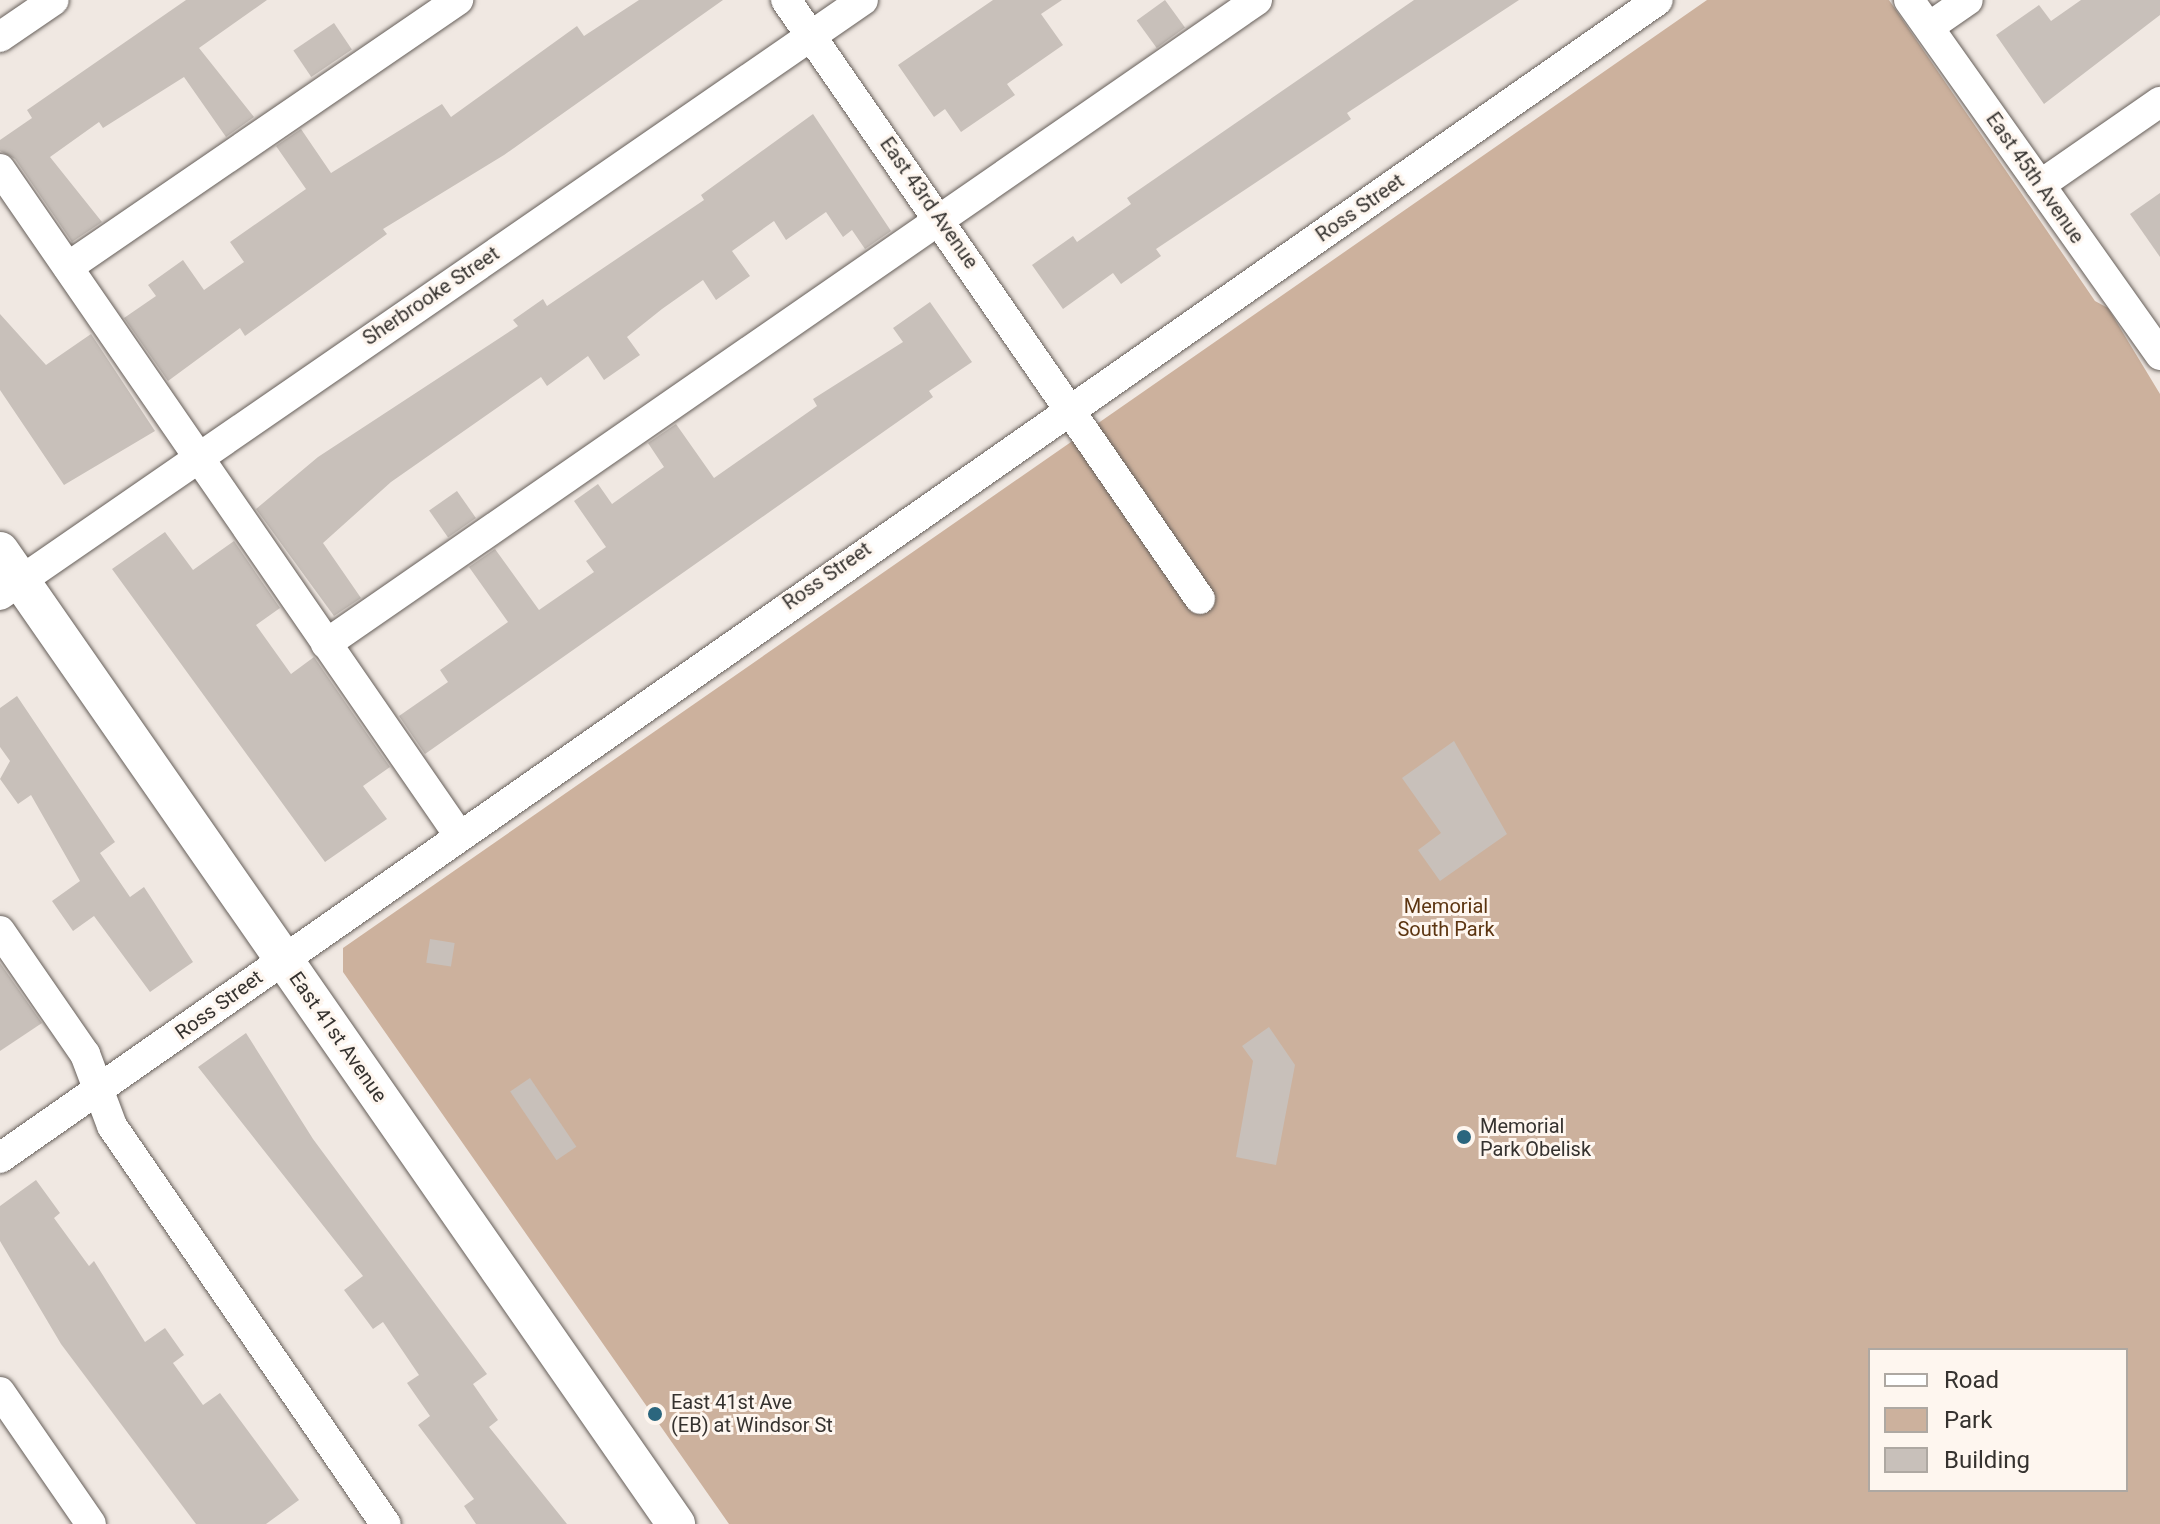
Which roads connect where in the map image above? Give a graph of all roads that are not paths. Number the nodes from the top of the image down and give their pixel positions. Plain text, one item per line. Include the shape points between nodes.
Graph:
1 (54, 0) edge
2 (458, 0) edge
3 (786, 0) edge
4 (863, 0) edge
5 (1257, 0) edge
6 (1658, 0) edge
7 (1909, 0) edge
8 (1968, 0) edge
9 (1929, 27) junction
10 (811, 35) junction
11 (0, 37) edge
12 (2160, 102) edge
13 (0, 169) edge
14 (2040, 185) junction
15 (941, 218) junction
16 (68, 267) junction
17 (2160, 355) edge
18 (1069, 408) junction
19 (196, 457) junction
20 (7, 575) edge
21 (1200, 599) dead end
22 (326, 644) junction
23 (458, 834) junction
24 (0, 931) edge
25 (283, 958) junction
26 (98, 1090) junction
27 (0, 1158) edge
28 (0, 1392) edge
29 (91, 1524) edge
30 (386, 1524) edge
31 (676, 1524) edge

1 - 11 street
2 - 16 street
3 - 10 street, East 43rd Avenue
4 - 10 street, Sherbrooke Street
5 - 15 street
6 - 18 street, Ross Street
7 - 9 street, East 45th Avenue
8 - 9 street
9 - 14 street, East 45th Avenue
10 - 15 street, East 43rd Avenue
10 - 19 street, Sherbrooke Street
12 - 14 street
13 - 16 street
14 - 17 street, East 45th Avenue
15 - 18 street, East 43rd Avenue
15 - 22 street
16 - 19 street
18 - 21 street, East 43rd Avenue
18 - 23 street, Ross Street
19 - 20 street, Sherbrooke Street
19 - 22 street
20 - 25 main road, East 41st Avenue
22 - 23 street
23 - 25 street, Ross Street
24 - 26 street via 85,1054
25 - 26 street, Ross Street
25 - 31 main road, East 41st Avenue
26 - 27 street, Ross Street
26 - 30 street via 112,1126
28 - 29 street

